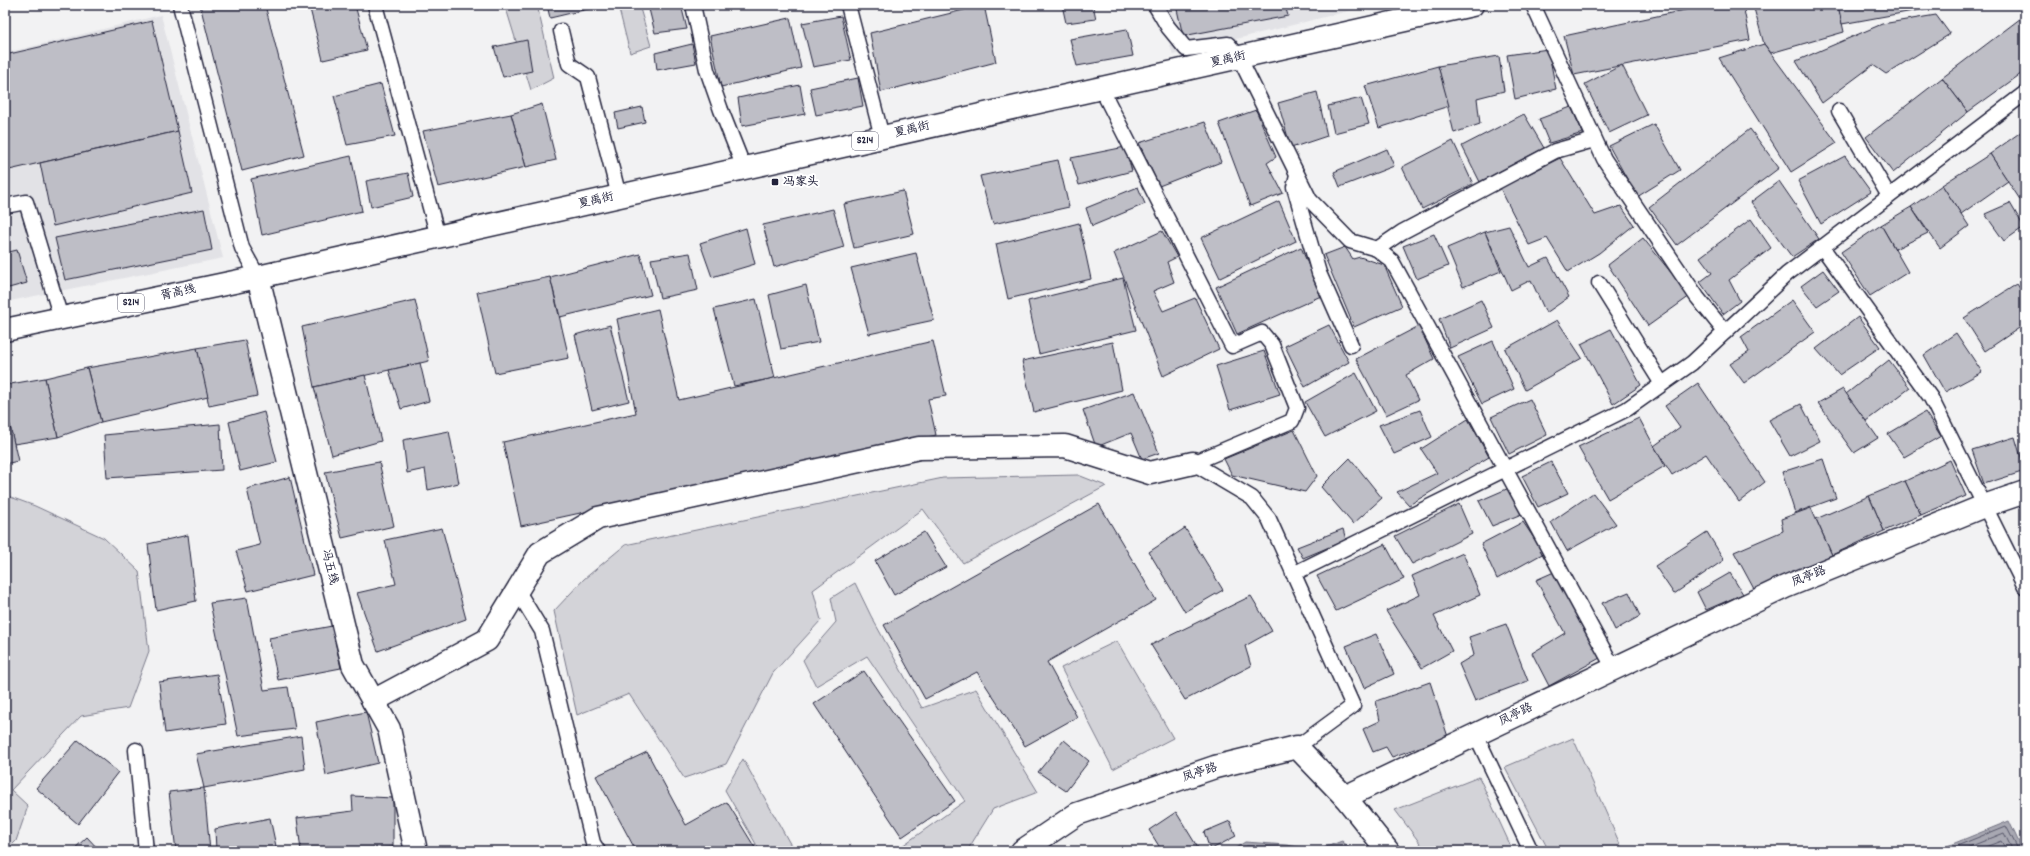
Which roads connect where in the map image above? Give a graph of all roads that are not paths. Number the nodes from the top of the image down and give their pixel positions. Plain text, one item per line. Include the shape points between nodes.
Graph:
1 (180, 5) edge
2 (375, 5) edge
3 (693, 5) edge
4 (848, 5) edge
5 (1155, 5) edge
6 (1472, 5) edge
7 (1533, 5) edge
8 (561, 31) dead end
9 (1239, 57) junction
10 (1101, 88) junction
11 (2025, 94) edge
12 (1839, 111) dead end
13 (882, 137) junction
14 (1594, 140) junction
15 (744, 168) junction
16 (1297, 174) junction
17 (619, 196) junction
18 (1889, 196) junction
19 (5, 206) edge
20 (438, 237) junction
21 (1822, 247) junction
22 (1377, 249) junction
23 (258, 277) junction
24 (1599, 283) dead end
25 (61, 318) junction
26 (5, 330) edge
27 (1725, 332) junction
28 (1351, 345) dead end
29 (1662, 384) junction
30 (1193, 463) junction
31 (1506, 468) junction
32 (2025, 492) edge
33 (1984, 506) junction
34 (1293, 574) junction
35 (2025, 587) edge
36 (517, 590) junction
37 (1614, 669) junction
38 (373, 701) junction
39 (1476, 735) junction
40 (1297, 747) junction
41 (136, 750) dead end
42 (1345, 798) junction
43 (146, 851) edge
44 (416, 851) edge
45 (598, 851) edge
46 (1022, 851) edge
47 (1388, 851) edge
48 (1531, 851) edge

1 - 23 lane via 242,248
2 - 20 lane
3 - 15 lane via 707,70
4 - 13 lane
5 - 9 lane via 1168,27 1186,49 1228,44
6 - 9 street, 夏禹街 / S214
7 - 14 lane
8 - 17 lane via 569,64 588,77
9 - 10 street, 夏禹街 / S214
9 - 16 lane
10 - 13 street, 夏禹街 / S214
10 - 30 lane via 1232,346 1262,333 1272,345 1298,408 1292,421
11 - 18 lane
12 - 18 lane
13 - 15 street, 夏禹街 / S214
14 - 22 lane via 1555,151 1402,232
14 - 27 lane via 1604,159 1688,283
15 - 17 street, 夏禹街 / S214
16 - 22 lane via 1310,200 1331,224 1350,241
16 - 28 lane via 1294,187 1319,273
17 - 20 street, 夏禹街 / S214
18 - 21 lane
19 - 25 lane via 26,202
20 - 23 street, 夏禹街 / S214
21 - 27 lane via 1787,274
21 - 33 lane via 1931,398
22 - 31 lane via 1392,261
23 - 25 street, 胥高线 / S214
23 - 38 street, 冯五线 via 353,664
24 - 29 lane
25 - 26 street, 胥高线 / S214
27 - 29 lane via 1692,363
29 - 31 lane via 1627,409
30 - 34 lane via 1252,498 1269,519
30 - 36 street via 1150,474 1065,446 919,448 598,518 540,553
31 - 34 lane
31 - 37 lane
32 - 33 street, 凤亭路
33 - 35 lane
33 - 37 street, 凤亭路 via 1785,587
34 - 40 lane via 1353,706
36 - 38 street via 486,640
36 - 45 lane via 542,632 593,843
37 - 39 street, 凤亭路
38 - 44 street, 冯五线 via 389,729
39 - 42 street, 凤亭路
39 - 48 lane
40 - 42 street
40 - 46 street, 凤亭路 via 1215,767 1077,814
41 - 43 lane
42 - 47 street

